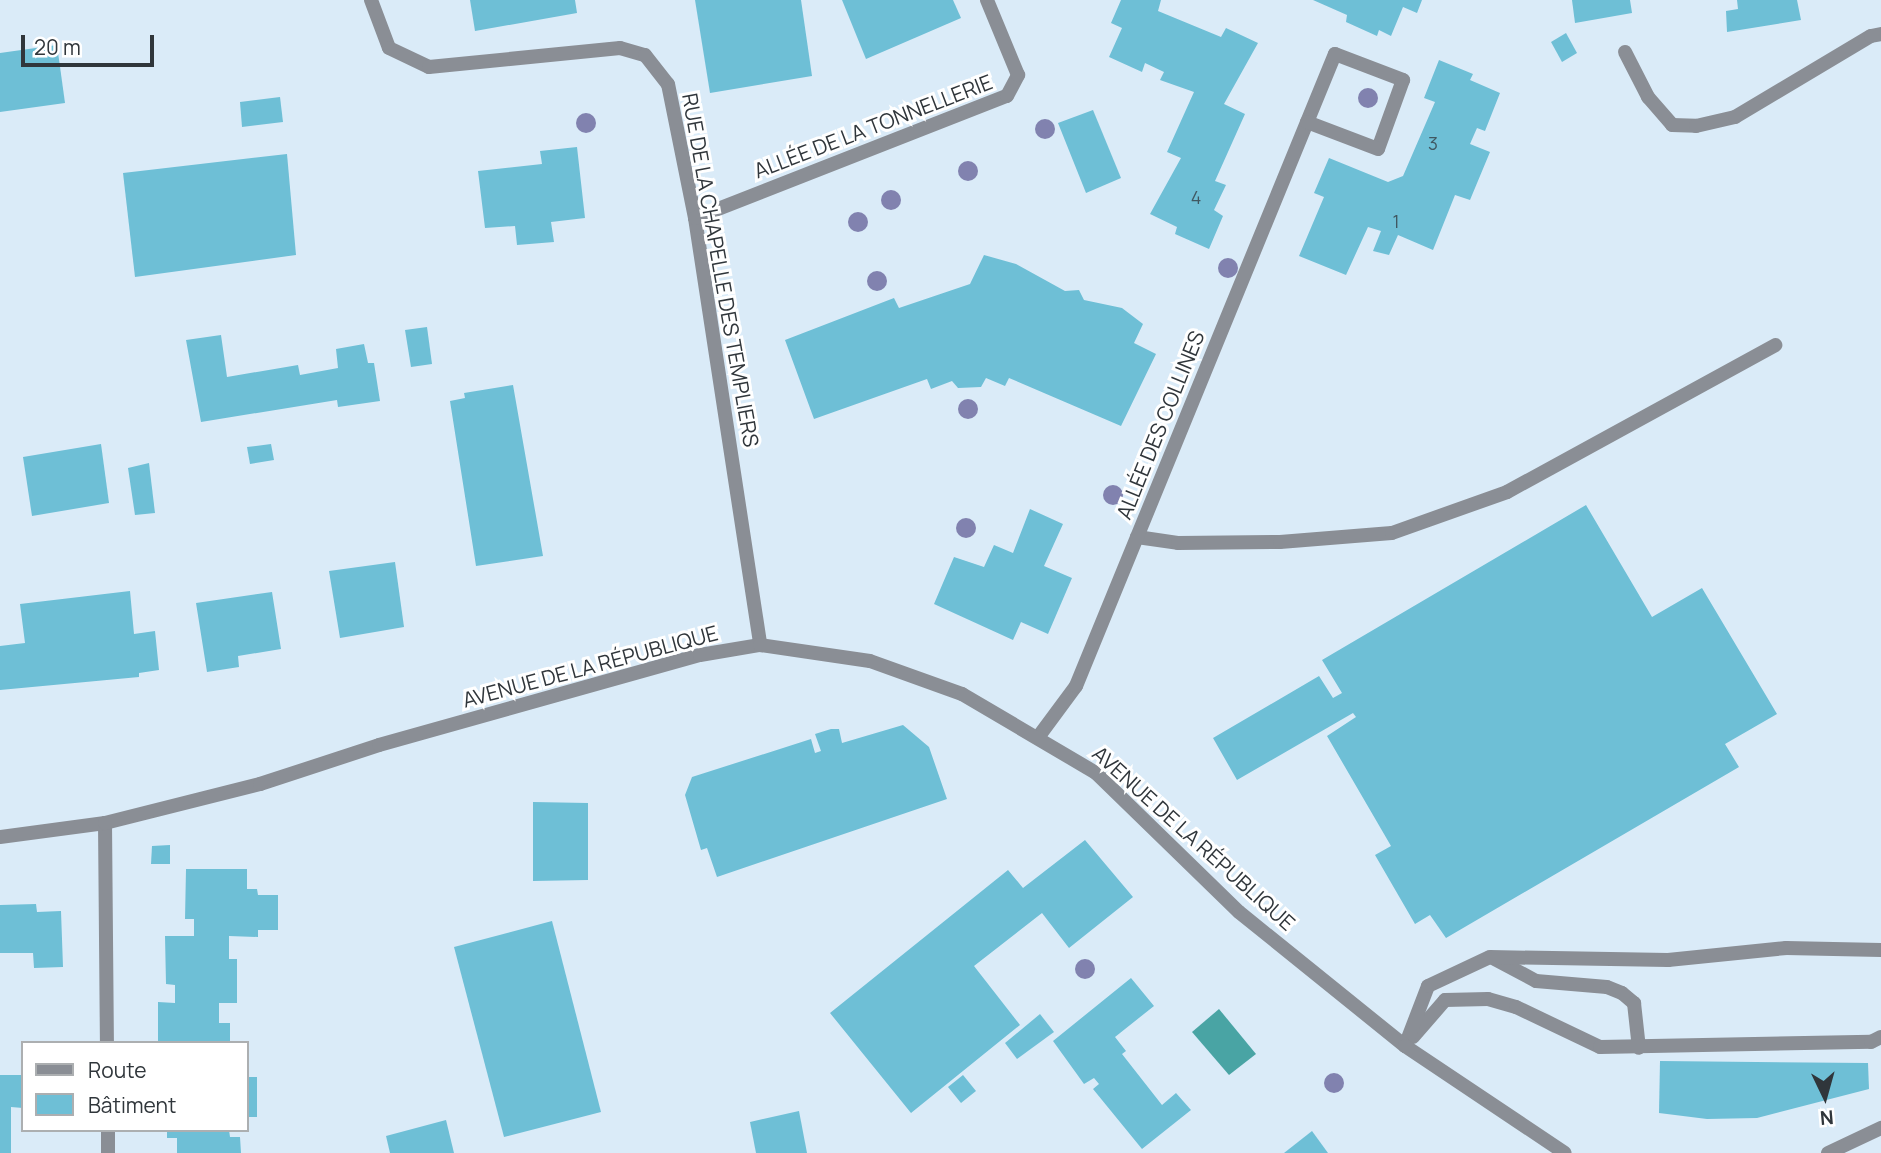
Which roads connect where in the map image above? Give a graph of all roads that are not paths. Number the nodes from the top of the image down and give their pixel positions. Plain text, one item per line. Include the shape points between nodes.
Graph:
1 (371, 0) edge
2 (988, 0) edge
3 (1881, 34) edge
4 (1625, 52) dead end
5 (1307, 122) junction
6 (695, 218) junction
7 (1775, 345) dead end
8 (1137, 537) junction
9 (760, 645) junction
10 (1039, 736) junction
11 (105, 823) junction
12 (0, 837) edge
13 (1881, 950) edge
14 (1490, 957) junction
15 (1881, 1037) edge
16 (107, 1041) edge
17 (1405, 1046) junction
18 (1639, 1048) junction
19 (1881, 1128) edge
20 (108, 1132) edge
21 (108, 1153) edge
22 (1565, 1153) edge
23 (1828, 1153) edge

1 - 6 street, RUE DE LA CHAPELLE DES TEMPLIERS via 389,48 429,67 586,47 620,48 645,55 668,84
2 - 6 street, ALLÉE DE LA TONNELLERIE via 1018,75 1007,96
3 - 4 street via 1735,117 1696,125 1672,125 1648,97
5 - 5 street, ALLÉE DES COLLINES via 1335,54 1403,80 1378,149
5 - 8 street, ALLÉE DES COLLINES
6 - 9 street, RUE DE LA CHAPELLE DES TEMPLIERS
7 - 8 street via 1507,492 1392,533 1280,542 1178,543
8 - 10 street, ALLÉE DES COLLINES via 1076,686
9 - 10 street, AVENUE DE LA RÉPUBLIQUE via 870,661 919,676
9 - 11 street, AVENUE DE LA RÉPUBLIQUE via 701,655 548,696 260,784
10 - 17 street, AVENUE DE LA RÉPUBLIQUE via 1096,772 1239,912
11 - 12 street, AVENUE DE LA RÉPUBLIQUE
11 - 16 street
13 - 14 street via 1786,948 1668,960
14 - 17 street via 1427,986
14 - 18 street via 1536,981 1607,987 1622,993 1634,1003
15 - 18 street via 1871,1042
17 - 18 street via 1445,1000 1488,999 1600,1046
17 - 22 street, AVENUE DE LA RÉPUBLIQUE
19 - 23 street
20 - 21 street

